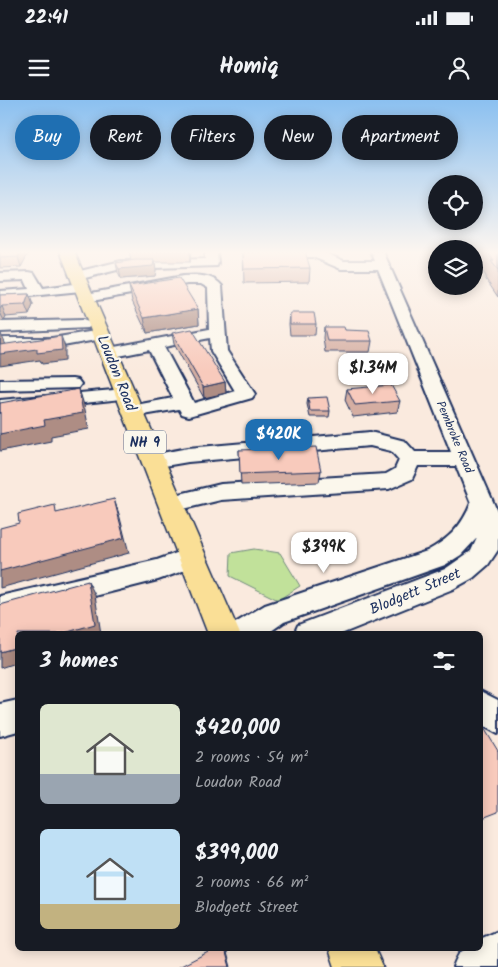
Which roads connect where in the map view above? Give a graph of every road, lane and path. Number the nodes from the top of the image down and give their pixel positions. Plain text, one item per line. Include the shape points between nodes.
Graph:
1 (46, 291) edge
2 (83, 291) edge
3 (215, 291) edge
4 (394, 291) edge
5 (42, 292) joint
6 (0, 295) edge
7 (0, 327) edge
8 (217, 332) junction
9 (102, 338) junction
10 (0, 343) edge
11 (154, 344) junction
12 (0, 385) edge
13 (126, 396) junction
14 (184, 402) junction
15 (0, 406) edge
16 (410, 459) junction
17 (465, 459) junction
18 (153, 461) junction
19 (171, 504) junction
20 (482, 504) junction
21 (498, 541) edge
22 (192, 557) junction
23 (427, 561) junction
24 (444, 581) junction
25 (0, 608) edge
26 (223, 631) edge
27 (247, 631) edge
28 (316, 631) edge
29 (15, 715) edge
30 (0, 720) edge
31 (353, 951) edge
32 (498, 951) edge
33 (359, 967) edge
34 (473, 967) edge

1 - 5 street
2 - 9 main road, Loudon Road / NH 9
3 - 8 street
4 - 17 street, Pembroke Road
5 - 6 street
7 - 9 street
8 - 11 street
8 - 14 street via 219,350 246,394 189,410
9 - 10 street
9 - 11 street
9 - 13 main road, Loudon Road / NH 9
11 - 14 street
12 - 13 street
13 - 14 street
13 - 15 street
13 - 18 main road, Loudon Road / NH 9
16 - 17 street
16 - 18 street via 398,446 370,439
16 - 19 street via 404,474 389,481 221,492
17 - 20 street, Pembroke Road
18 - 19 main road, Loudon Road / NH 9
19 - 22 main road, Loudon Road / NH 9
20 - 21 street, Pembroke Road
20 - 23 street, Blodgett Street via 473,526 459,543
20 - 24 street, Blodgett Street via 490,530 487,549 473,565
22 - 25 street via 158,570
22 - 26 main road, Loudon Road / NH 9
23 - 24 street
23 - 27 street, Blodgett Street via 275,613
24 - 28 street, Blodgett Street
29 - 30 street
31 - 33 main road
32 - 34 street

